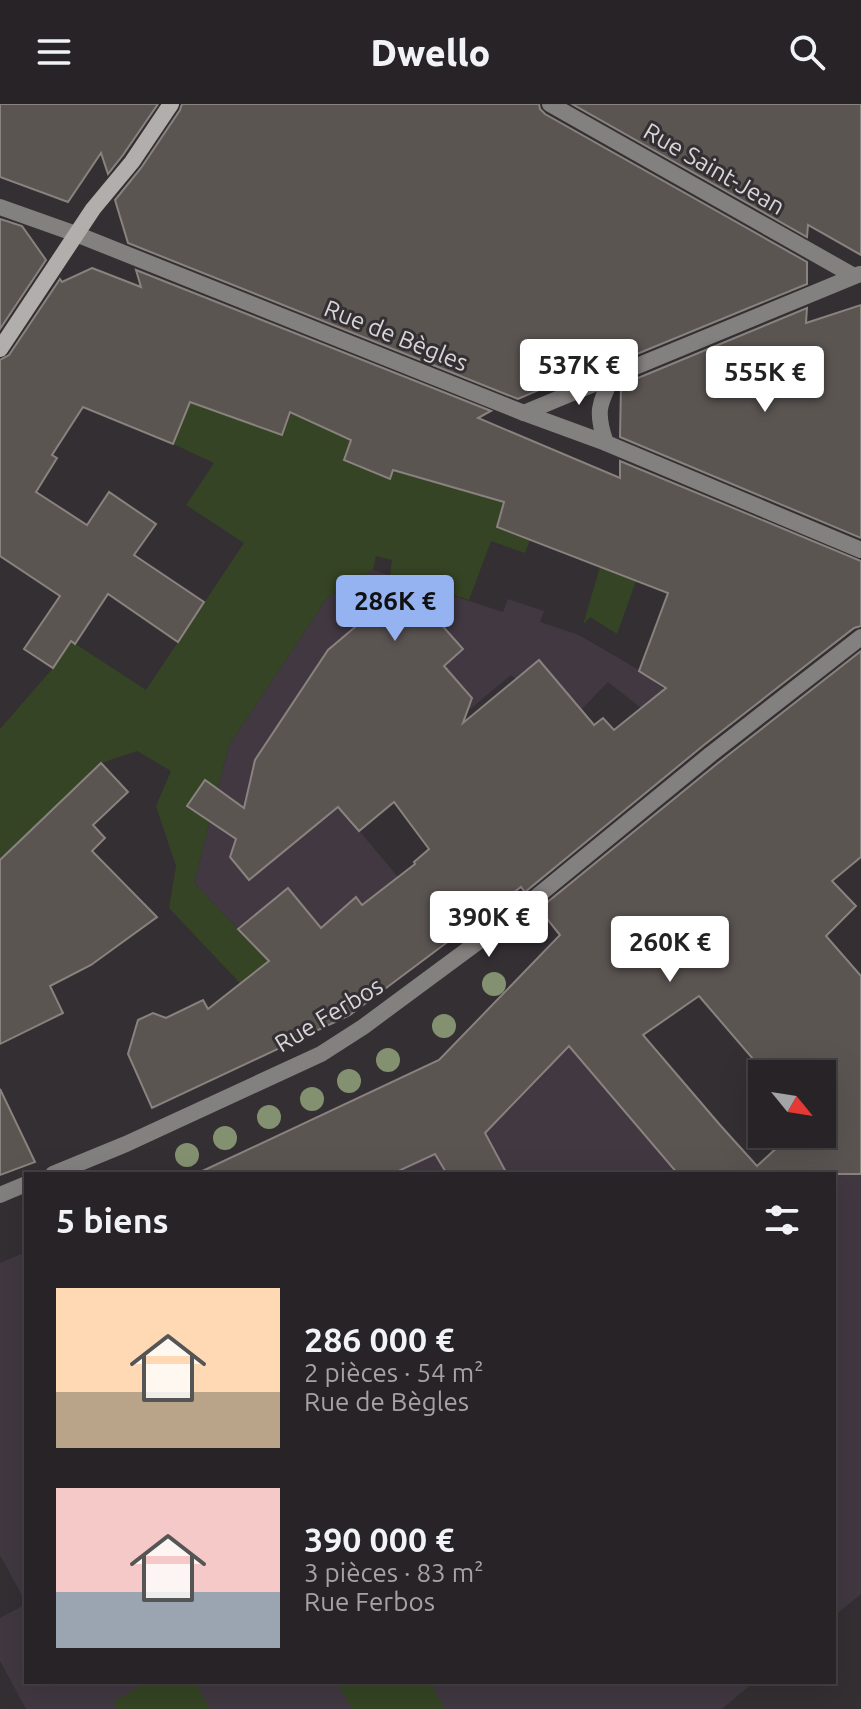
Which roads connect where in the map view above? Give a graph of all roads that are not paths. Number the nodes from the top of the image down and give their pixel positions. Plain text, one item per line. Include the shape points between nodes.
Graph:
1 (171, 104) edge
2 (550, 104) edge
3 (0, 207) edge
4 (76, 234) junction
5 (858, 275) edge
6 (0, 349) edge
7 (613, 376) junction
8 (524, 413) junction
9 (606, 443) junction
10 (861, 550) edge
11 (861, 637) edge
12 (58, 1172) edge
13 (24, 1185) edge
14 (0, 1195) edge

1 - 4 street
2 - 5 street, Rue Saint-Jean
3 - 4 street, Rue de Bègles
4 - 6 street
4 - 8 street, Rue de Bègles
5 - 7 street
7 - 8 street
7 - 9 street via 599,404
8 - 9 street, Rue de Bègles
9 - 10 street, Rue de Bègles
11 - 12 street, Rue Ferbos via 513,916 363,1027 321,1054
13 - 14 street

